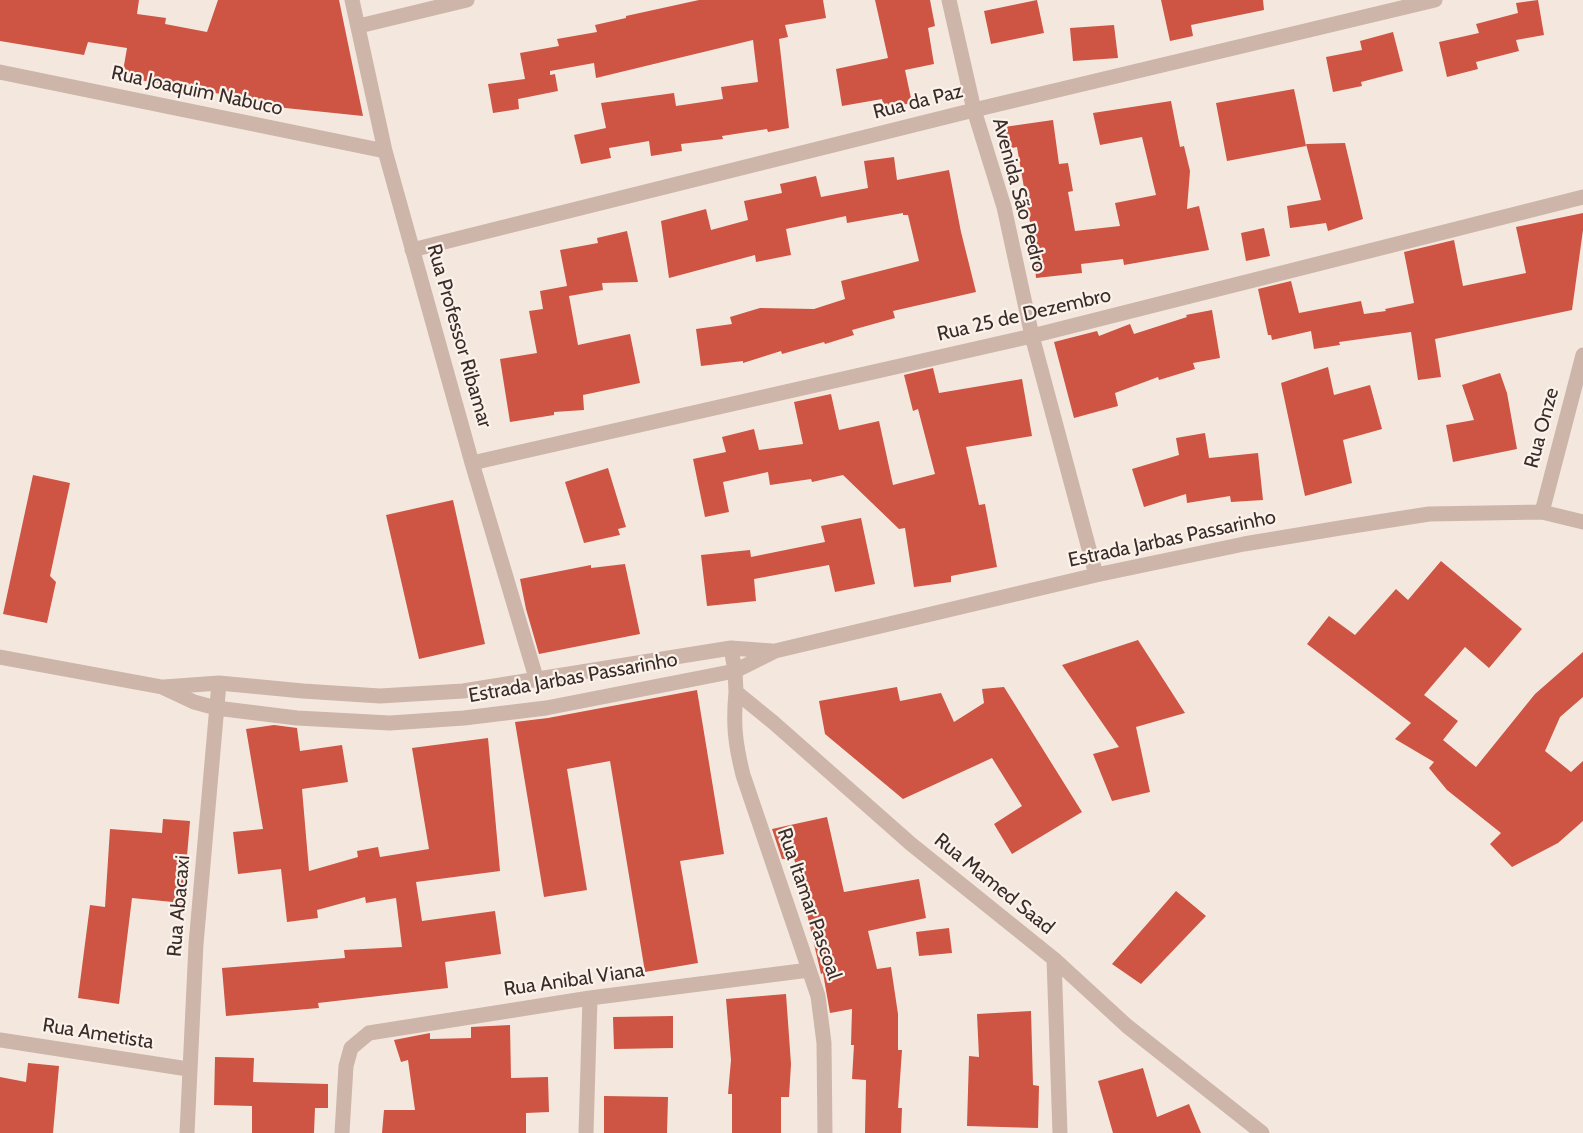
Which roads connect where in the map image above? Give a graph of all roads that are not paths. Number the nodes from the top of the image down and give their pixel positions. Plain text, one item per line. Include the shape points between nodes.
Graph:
1 (352, 0) edge
2 (467, 0) edge
3 (949, 0) edge
4 (1435, 0) edge
5 (358, 26) junction
6 (0, 72) edge
7 (974, 110) junction
8 (385, 151) junction
9 (1583, 197) edge
10 (412, 250) junction
11 (1032, 336) junction
12 (1583, 355) edge
13 (472, 463) junction
14 (1542, 512) junction
15 (1583, 522) edge
16 (1096, 575) junction
17 (730, 648) junction
18 (775, 651) junction
19 (0, 657) edge
20 (735, 670) junction
21 (537, 681) junction
22 (219, 682) junction
23 (162, 687) junction
24 (736, 692) junction
25 (216, 708) junction
26 (1054, 959) junction
27 (809, 970) junction
28 (590, 998) junction
29 (0, 1040) edge
30 (189, 1069) junction
31 (187, 1133) edge
32 (342, 1133) edge
33 (586, 1133) edge
34 (825, 1133) edge
35 (1060, 1133) edge
36 (1262, 1133) edge

1 - 5 street, Rua Professor Ribamar
2 - 5 street
3 - 7 street, Avenida São Pedro
4 - 7 street, Rua da Paz
5 - 8 street, Rua Professor Ribamar
6 - 8 street, Rua Joaquim Nabuco
7 - 10 street, Rua da Paz
7 - 11 street, Avenida São Pedro via 1004,207
8 - 10 street, Rua Professor Ribamar
9 - 11 street, Rua 25 de Dezembro
10 - 13 street, Rua Professor Ribamar
11 - 13 street, Rua 25 de Dezembro
11 - 16 street, Avenida São Pedro
12 - 14 street, Rua Onze
13 - 21 street, Rua Professor Ribamar
14 - 15 street, Estrada Jarbas Passarinho
14 - 16 street, Estrada Jarbas Passarinho via 1429,514 1244,544
16 - 18 street, Estrada Jarbas Passarinho
17 - 18 street, Estrada Jarbas Passarinho
17 - 20 street
17 - 21 street, Estrada Jarbas Passarinho
18 - 20 street, Estrada Jarbas Passarinho
19 - 23 street, Estrada Jarbas Passarinho
20 - 24 street
20 - 25 street, Estrada Jarbas Passarinho via 546,708 464,718 390,723 297,718
21 - 22 street, Estrada Jarbas Passarinho via 464,691 380,696
22 - 23 street, Estrada Jarbas Passarinho
22 - 25 street, Rua Abacaxi
23 - 25 street, Estrada Jarbas Passarinho
24 - 26 street, Rua Mamed Saad via 911,844
24 - 27 street, Rua Itamar Pascoal via 733,722 743,775
25 - 30 street, Rua Abacaxi
26 - 35 street
26 - 36 street, Rua Mamed Saad via 1127,1026
27 - 28 street, Rua Anibal Viana
27 - 34 street, Rua Itamar Pascoal via 818,996 824,1043
28 - 32 street, Rua Anibal Viana via 369,1033 351,1048 346,1066
28 - 33 street
29 - 30 street, Rua Ametista
30 - 31 street, Rua Abacaxi

